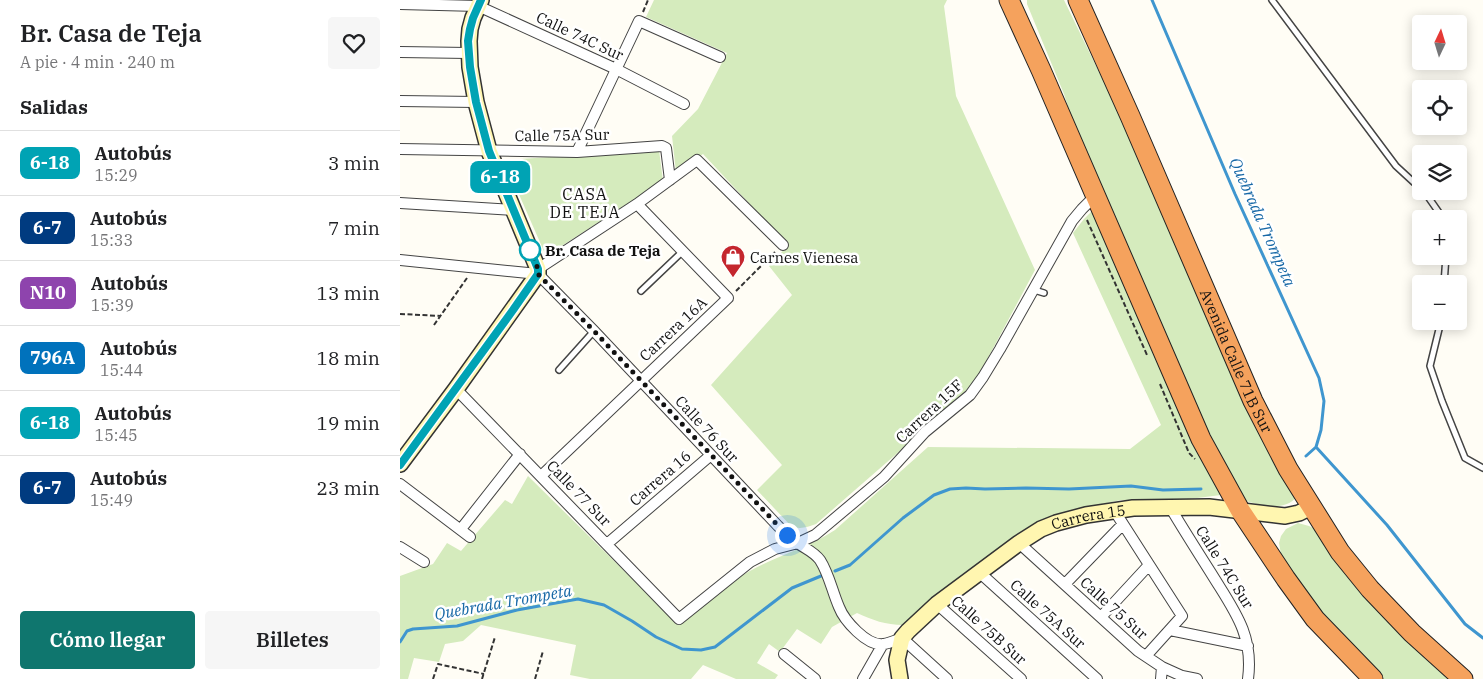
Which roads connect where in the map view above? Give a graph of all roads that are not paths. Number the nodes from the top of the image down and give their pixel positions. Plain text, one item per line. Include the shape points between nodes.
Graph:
1 (1009, 0) edge
2 (1021, 0) edge
3 (1070, 0) edge
4 (1078, 0) edge
5 (1272, 0) edge
6 (479, 3) edge
7 (400, 4) edge
8 (400, 52) edge
9 (468, 53) junction
10 (1102, 55) junction
11 (720, 57) dead end
12 (616, 69) junction
13 (1041, 70) junction
14 (400, 101) edge
15 (476, 102) junction
16 (684, 104) dead end
17 (400, 150) edge
18 (489, 151) junction
19 (576, 152) junction
20 (670, 180) junction
21 (1412, 181) edge
22 (1096, 196) junction
23 (400, 203) edge
24 (637, 204) junction
25 (514, 210) junction
26 (783, 245) road end
27 (683, 251) junction
28 (400, 260) edge
29 (538, 272) junction
30 (1034, 290) junction
31 (641, 291) dead end
32 (1044, 293) dead end
33 (1438, 330) edge
34 (594, 331) junction
35 (559, 370) dead end
36 (641, 381) junction
37 (456, 389) junction
38 (520, 454) junction
39 (711, 455) junction
40 (400, 464) edge
41 (1483, 468) edge
42 (541, 476) junction
43 (400, 484) edge
44 (1170, 507) junction
45 (1311, 507) junction
46 (1114, 510) junction
47 (1240, 510) junction
48 (1123, 524) junction
49 (461, 529) junction
50 (470, 537) dead end
51 (798, 543) junction
52 (1019, 543) junction
53 (607, 544) junction
54 (400, 547) edge
55 (424, 562) dead end
56 (1150, 566) junction
57 (979, 572) junction
58 (1065, 584) junction
59 (937, 604) junction
60 (1101, 617) junction
61 (679, 619) joint
62 (1170, 630) junction
63 (902, 638) junction
64 (884, 644) junction
65 (1248, 646) junction
66 (784, 654) dead end
67 (1146, 656) junction
68 (1162, 667) junction
69 (816, 679) edge
70 (863, 679) edge
71 (900, 679) edge
72 (947, 679) edge
73 (1021, 679) edge
74 (1097, 679) edge
75 (1161, 679) edge
76 (1197, 679) edge
77 (1248, 679) edge
78 (1373, 679) edge
79 (1462, 679) edge

1 - 13 highway
2 - 13 highway
3 - 10 highway
4 - 10 highway, Avenida Calle 71B Sur
5 - 21 lane via 1396,166
6 - 7 street, Calle 74C Sur
6 - 9 street via 470,29
6 - 12 street, Calle 74C Sur
8 - 9 street
9 - 15 street
10 - 45 highway, Avenida Calle 71B Sur via 1253,401
11 - 12 street via 639,21
12 - 16 street, Calle 74C Sur
12 - 19 street
13 - 22 highway
14 - 15 street
15 - 18 street
17 - 18 street, Calle 75A Sur
18 - 19 street, Calle 75A Sur
18 - 25 street
19 - 20 street, Calle 75A Sur via 664,147
20 - 24 street
20 - 26 street via 697,160
22 - 30 street, Carrera 15F via 1072,222
22 - 47 highway via 1200,439
23 - 25 street
24 - 27 street
24 - 29 street
25 - 29 street
27 - 31 lane
27 - 36 street, Carrera 16A via 728,298
28 - 29 street
29 - 34 street, Calle 76 Sur
29 - 37 street
30 - 32 lane
30 - 51 street, Carrera 15F via 970,395 925,432 884,477 815,535
33 - 41 lane via 1430,366 1465,458
34 - 35 lane
34 - 36 street, Calle 76 Sur
36 - 39 street, Calle 76 Sur
36 - 42 street, Carrera 16A
37 - 38 street, Calle 77 Sur
37 - 40 street
38 - 42 street, Calle 77 Sur
38 - 49 street
39 - 51 street, Calle 76 Sur
39 - 53 street, Carrera 16
42 - 53 street, Calle 77 Sur
43 - 49 street
44 - 46 street, Carrera 15
44 - 47 street, Carrera 15
44 - 65 street, Calle 74C Sur via 1239,618
45 - 47 street, Carrera 15 via 1286,516
45 - 79 highway, Avenida Calle 71B Sur via 1340,552 1370,589
46 - 48 street
46 - 52 street, Carrera 15 via 1056,523
47 - 78 highway via 1315,619
48 - 56 street
48 - 58 street
49 - 50 street
51 - 61 street, Carrera 15F via 750,562
51 - 64 street, Calle 76 Sur via 819,558 844,617 861,636 874,644
52 - 57 street, Carrera 15
52 - 58 street, Calle 75 Sur
53 - 61 street, Calle 77 Sur
54 - 55 street
56 - 60 street
56 - 62 street via 1182,616
57 - 59 street, Carrera 15
57 - 74 street, Calle 75A Sur
58 - 60 street, Calle 75 Sur
59 - 63 street, Carrera 15
59 - 73 street, Calle 75B Sur
60 - 67 street, Calle 75 Sur
62 - 65 street
62 - 67 street
63 - 64 street
63 - 71 street via 897,660
63 - 72 street
64 - 70 street
65 - 77 street, Calle 74C Sur
66 - 69 street
67 - 68 street, Calle 75 Sur
68 - 75 street
68 - 76 street, Calle 75 Sur

